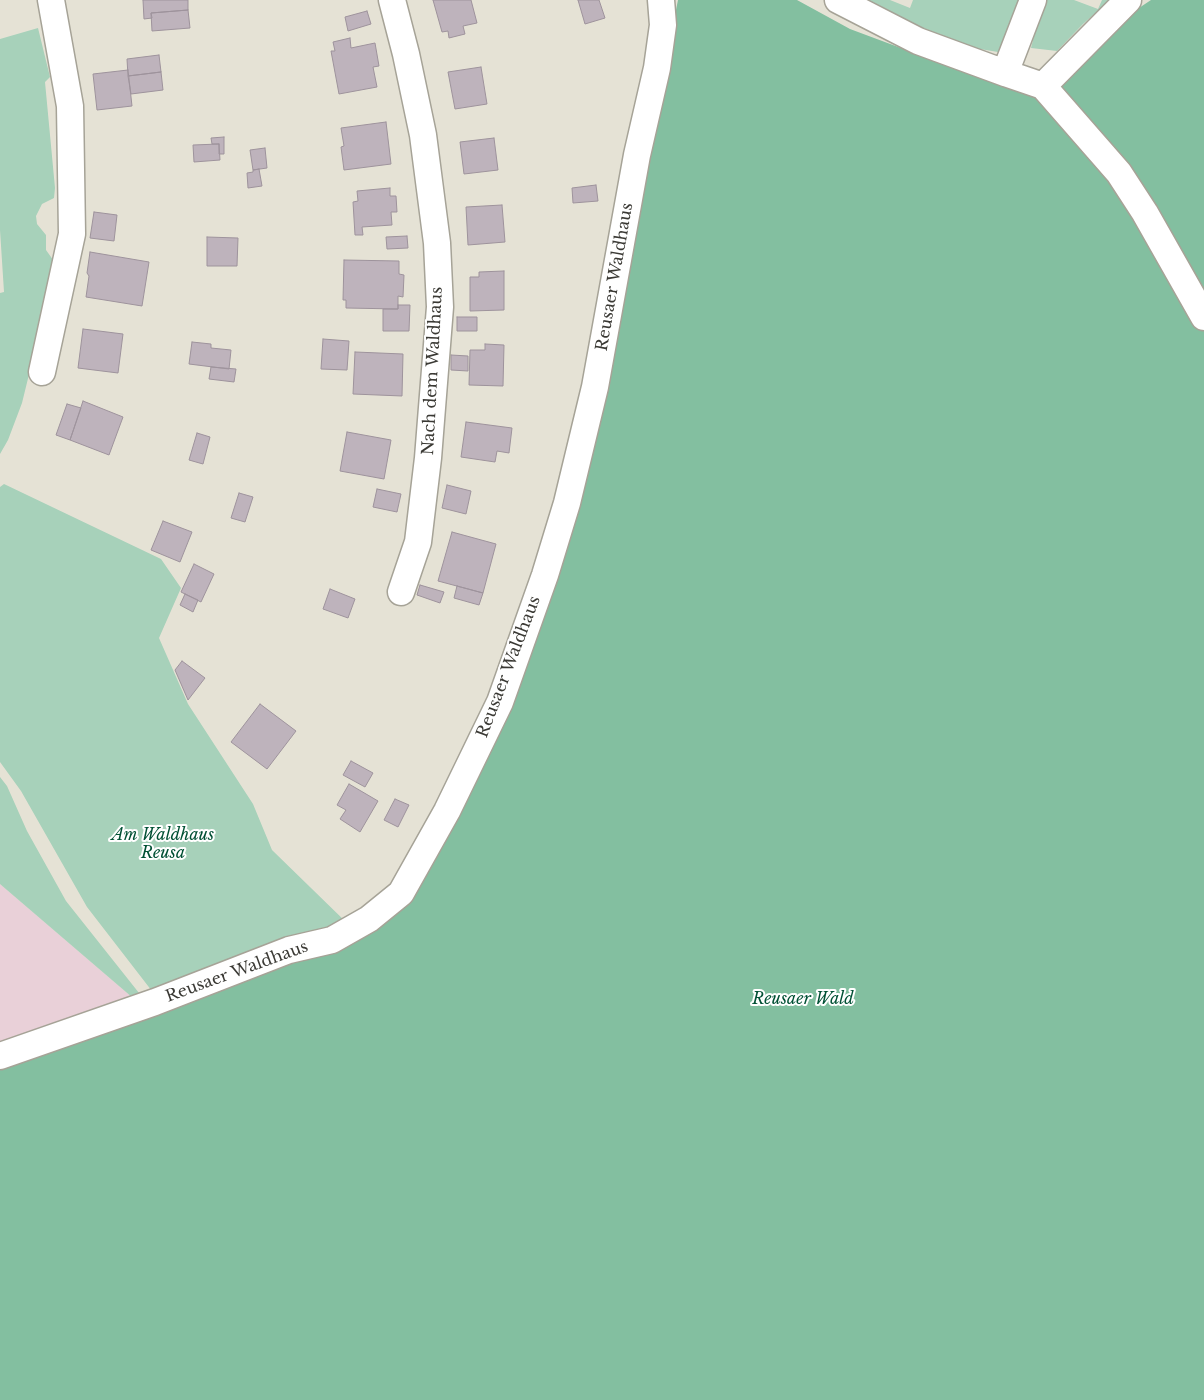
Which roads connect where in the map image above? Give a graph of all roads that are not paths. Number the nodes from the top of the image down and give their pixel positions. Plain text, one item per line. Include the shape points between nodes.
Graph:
1 (51, 0) edge
2 (392, 0) edge
3 (661, 0) edge
4 (838, 0) edge
5 (1033, 0) edge
6 (1128, 0) edge
7 (1005, 73) junction
8 (1044, 86) junction
9 (1204, 316) edge
10 (42, 372) dead end
11 (401, 592) dead end
12 (0, 1056) edge

1 - 10 street via 70,106 72,234
2 - 11 street, Nach dem Waldhaus via 423,135 437,244 440,307 418,542
3 - 12 street, Reusaer Waldhaus via 663,25 657,68 637,156 595,387 567,503 500,702 447,811 401,892 369,919 332,940 281,953 155,1002
4 - 7 street via 918,41
5 - 7 street
6 - 8 street
7 - 8 street
8 - 9 street via 1119,174

